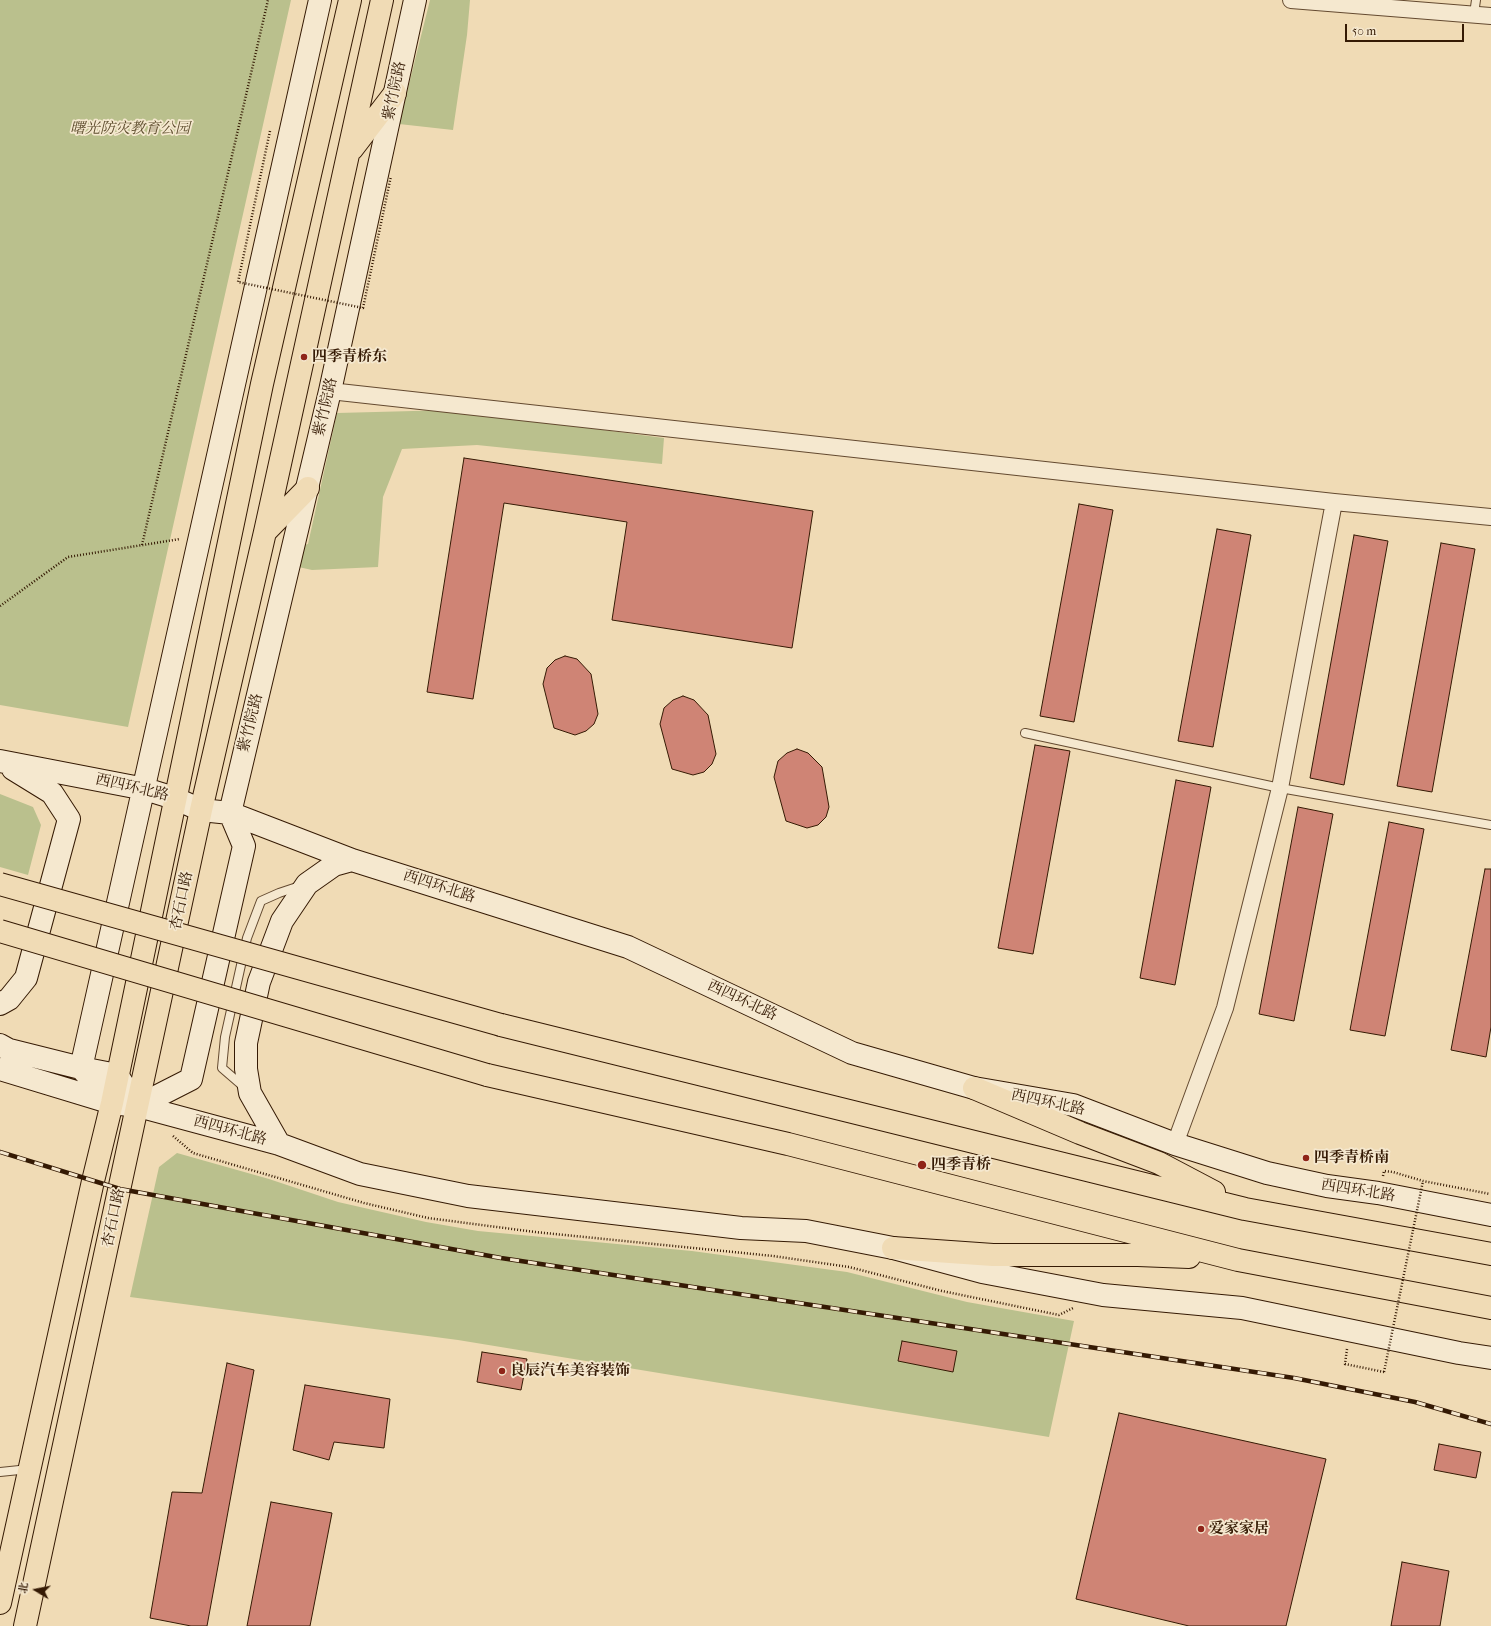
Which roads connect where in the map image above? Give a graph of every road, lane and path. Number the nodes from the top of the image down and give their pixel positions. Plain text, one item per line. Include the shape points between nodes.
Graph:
1 (268, 0) edge
2 (320, 0) edge
3 (350, 0) edge
4 (382, 0) edge
5 (415, 0) edge
6 (1291, 0) edge
7 (1475, 7) edge
8 (1491, 16) edge
9 (395, 93) junction
10 (270, 131) dead end
11 (348, 154) junction
12 (391, 176) dead end
13 (330, 391) junction
14 (308, 488) junction
15 (1334, 502) junction
16 (1491, 517) edge
17 (265, 532) junction
18 (185, 538) dead end
19 (142, 545) junction
20 (0, 606) edge
21 (1025, 733) dead end
22 (0, 761) edge
23 (1280, 788) junction
24 (145, 790) junction
25 (174, 798) junction
26 (201, 810) junction
27 (230, 813) junction
28 (1491, 825) edge
29 (352, 860) junction
30 (0, 884) edge
31 (0, 931) edge
32 (0, 1004) edge
33 (3, 1048) edge
34 (81, 1068) junction
35 (0, 1070) edge
36 (117, 1075) junction
37 (974, 1088) junction
38 (112, 1103) junction
39 (138, 1106) junction
40 (171, 1134) dead end
41 (279, 1144) junction
42 (1175, 1144) junction
43 (1384, 1171) dead end
44 (1424, 1181) junction
45 (1485, 1192) dead end
46 (1245, 1209) junction
47 (1491, 1215) edge
48 (893, 1248) junction
49 (1491, 1254) edge
50 (1238, 1260) junction
51 (1074, 1308) dead end
52 (1491, 1308) edge
53 (1491, 1358) edge
54 (1345, 1364) dead end
55 (30, 1469) junction
56 (0, 1472) edge
57 (4, 1569) edge
58 (0, 1603) edge
59 (25, 1626) edge

1 - 19 path
2 - 24 street
3 - 25 main road via 262,384
4 - 11 main road, 紫竹院路
5 - 9 street, 紫竹院路
6 - 7 street
7 - 8 street
9 - 11 main road
9 - 13 street, 紫竹院路
10 - 12 path, bridge via 238,282 363,308
11 - 17 main road, 紫竹院路
13 - 14 street, 紫竹院路
13 - 15 street
14 - 17 main road
14 - 27 street, 紫竹院路
15 - 16 street
15 - 23 street
17 - 26 main road, 紫竹院路
18 - 19 path
19 - 20 path via 68,557
21 - 23 lane
22 - 24 street, 西四环北路
22 - 32 street via 52,793 69,819 26,978 9,999
23 - 28 lane
23 - 42 street via 1225,1008
24 - 25 street, 西四环北路
24 - 34 street via 135,824
25 - 26 street, 西四环北路
25 - 36 main road, 杏石口路
26 - 27 street, 西四环北路
26 - 39 main road, 杏石口路
27 - 29 street, 西四环北路
27 - 39 street via 244,846 191,1079
29 - 37 street, 西四环北路 via 628,947 852,1053
29 - 41 street via 334,865 307,884 282,922 259,982 246,1043 246,1069 250,1093
30 - 46 main road, bridge via 501,1025
31 - 50 main road, bridge via 487,1075 788,1144
33 - 34 street
34 - 36 street
34 - 38 street
35 - 38 street
36 - 38 main road, 杏石口路
36 - 39 street
37 - 42 street, 西四环北路 via 1072,1105
37 - 46 main road via 1159,1163
38 - 39 street, 西四环北路
38 - 55 main road, 杏石口路
39 - 41 street, 西四环北路
39 - 59 main road, 杏石口路
40 - 51 path via 193,1153 364,1203 428,1218 535,1232 781,1257 849,1267 942,1291 1059,1315
41 - 48 street, 西四环北路 via 360,1174 468,1196 742,1228 806,1231
42 - 47 street, 西四环北路 via 1302,1181
43 - 44 path
44 - 45 path
44 - 54 path, bridge via 1384,1372
46 - 49 main road
48 - 50 main road via 993,1255 1138,1254
48 - 53 street, 西四环北路 via 982,1272 1103,1295 1242,1308
50 - 52 main road
55 - 56 lane
55 - 57 main road, 杏石口路
57 - 58 main road, 杏石口路

